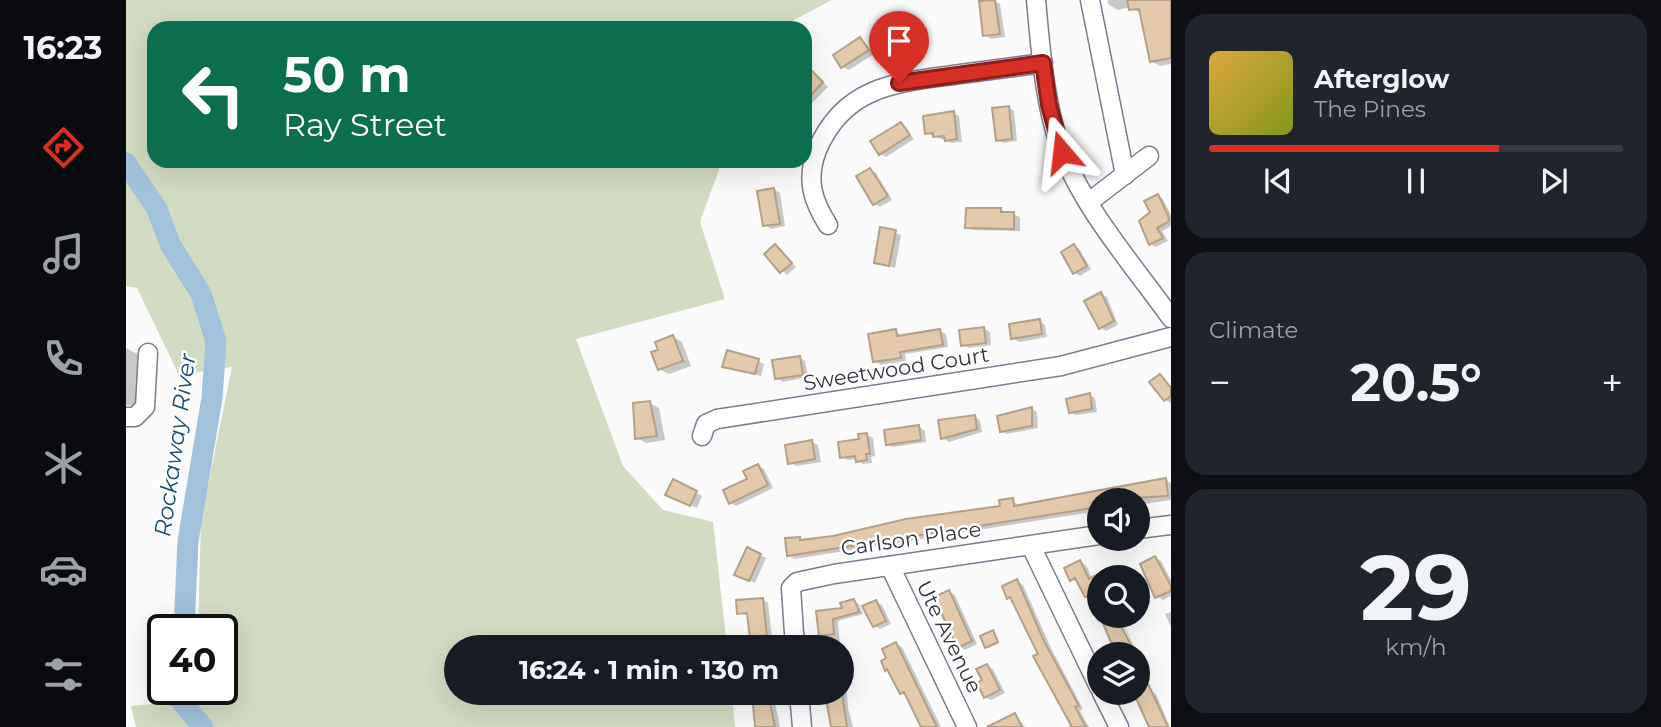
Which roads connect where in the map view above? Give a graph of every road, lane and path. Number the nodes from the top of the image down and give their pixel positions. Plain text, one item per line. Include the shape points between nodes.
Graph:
1 (1036, 0) edge
2 (1090, 0) edge
3 (1043, 63) junction
4 (1149, 156) dead end
5 (812, 167) edge
6 (811, 168) edge
7 (1125, 175) junction
8 (1089, 202) junction
9 (828, 225) dead end
10 (1171, 318) edge
11 (1171, 337) edge
12 (148, 353) dead end
13 (126, 417) edge
14 (702, 436) dead end
15 (1171, 525) edge
16 (1150, 528) edge
17 (1087, 537) edge
18 (1031, 546) junction
19 (890, 566) junction
20 (794, 635) edge
21 (1087, 662) edge
22 (800, 705) edge
23 (1108, 705) edge
24 (802, 727) edge
25 (967, 727) edge
26 (1119, 727) edge

1 - 3 street
2 - 7 street
3 - 5 street via 882,86 854,102 831,125
3 - 8 street via 1054,129
4 - 7 street
6 - 9 street via 814,201
7 - 8 street
8 - 10 street
11 - 14 street, Sweetwood Court via 1050,368 717,419 706,424
12 - 13 street via 145,407 135,417
15 - 16 street
17 - 18 street, Carlson Place
18 - 19 street, Carlson Place
18 - 21 street
19 - 20 street, Carlson Place via 797,582 791,588
19 - 25 street, Ute Avenue
22 - 24 street
23 - 26 street

